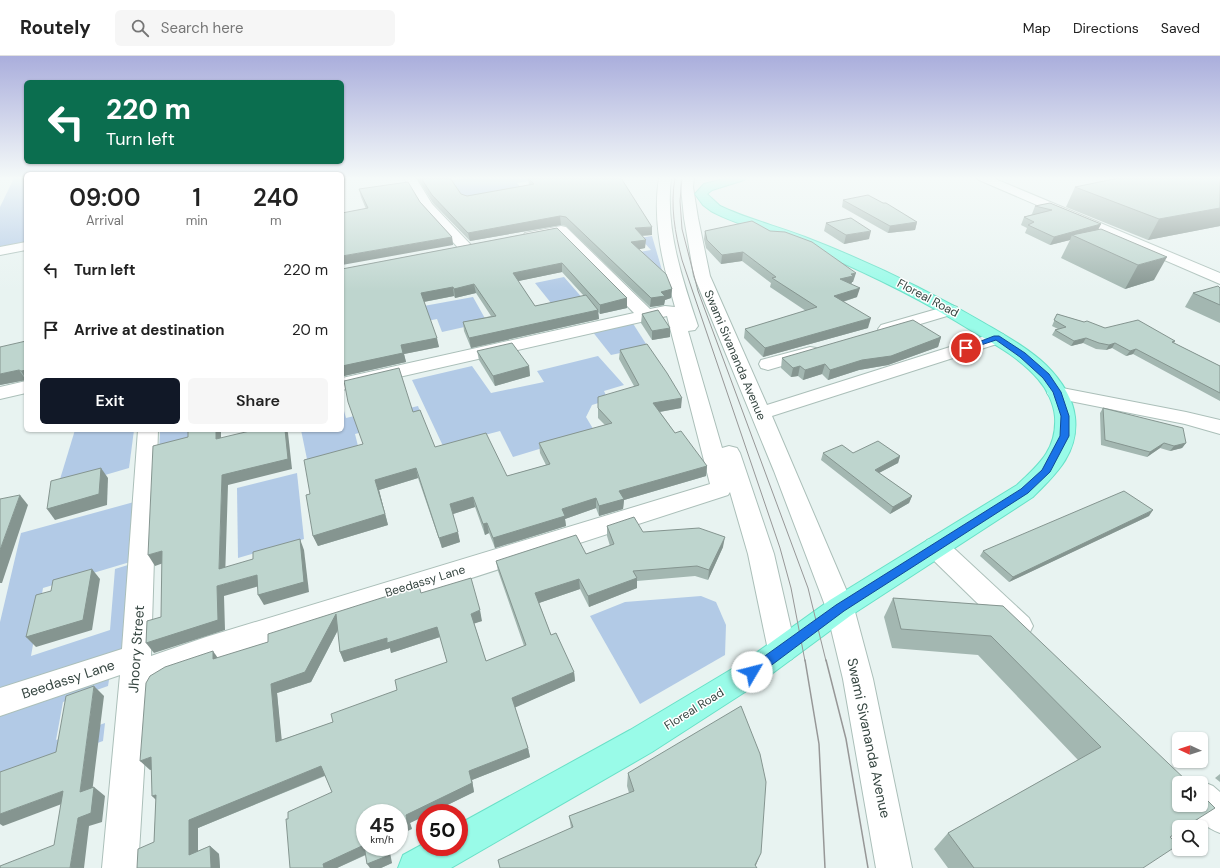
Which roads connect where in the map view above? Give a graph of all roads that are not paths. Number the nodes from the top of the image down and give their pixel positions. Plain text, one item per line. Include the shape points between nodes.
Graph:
1 (436, 216) edge
2 (664, 216) edge
3 (690, 216) edge
4 (731, 216) edge
5 (749, 216) edge
6 (1072, 216) edge
7 (517, 238) edge
8 (813, 244) junction
9 (480, 245) edge
10 (24, 246) edge
11 (466, 248) junction
12 (0, 251) edge
13 (450, 251) edge
14 (1220, 279) edge
15 (952, 310) junction
16 (646, 316) junction
17 (875, 333) edge
18 (997, 338) junction
19 (829, 346) edge
20 (768, 364) dead end
21 (344, 384) edge
22 (24, 387) edge
23 (1057, 392) junction
24 (0, 393) edge
25 (769, 411) dead end
26 (1220, 427) edge
27 (148, 432) edge
28 (936, 548) junction
29 (840, 608) junction
30 (1040, 646) edge
31 (782, 650) junction
32 (136, 669) junction
33 (0, 702) edge
34 (1208, 804) edge
35 (1220, 816) edge
36 (468, 839) edge
37 (437, 856) edge
38 (120, 868) edge
39 (416, 868) edge
40 (894, 868) edge

1 - 11 street
2 - 31 street via 673,274 761,554
3 - 29 street, Swami Sivananda Avenue via 702,276
4 - 8 main road, Floreal Road
5 - 8 main road
6 - 14 street
7 - 16 street via 561,230
8 - 15 main road, Floreal Road
9 - 11 street
10 - 12 street
11 - 13 street
15 - 17 street
15 - 18 main road, Floreal Road
16 - 21 street
16 - 32 street, Beedassy Lane via 665,311 676,314 722,480 720,489 162,665
18 - 23 main road, Floreal Road via 1046,376
18 - 25 street
19 - 20 street
22 - 24 street
23 - 26 street
23 - 28 main road, Floreal Road via 1065,416 1065,436 1046,472 1024,491
27 - 32 street, Jhoory Street
28 - 29 main road, Floreal Road
28 - 30 street
29 - 31 main road, Floreal Road
29 - 40 street, Swami Sivananda Avenue via 858,679
31 - 36 main road, Floreal Road via 752,672 641,742
32 - 33 street, Beedassy Lane
32 - 38 street, Jhoory Street
34 - 35 street
37 - 39 main road

